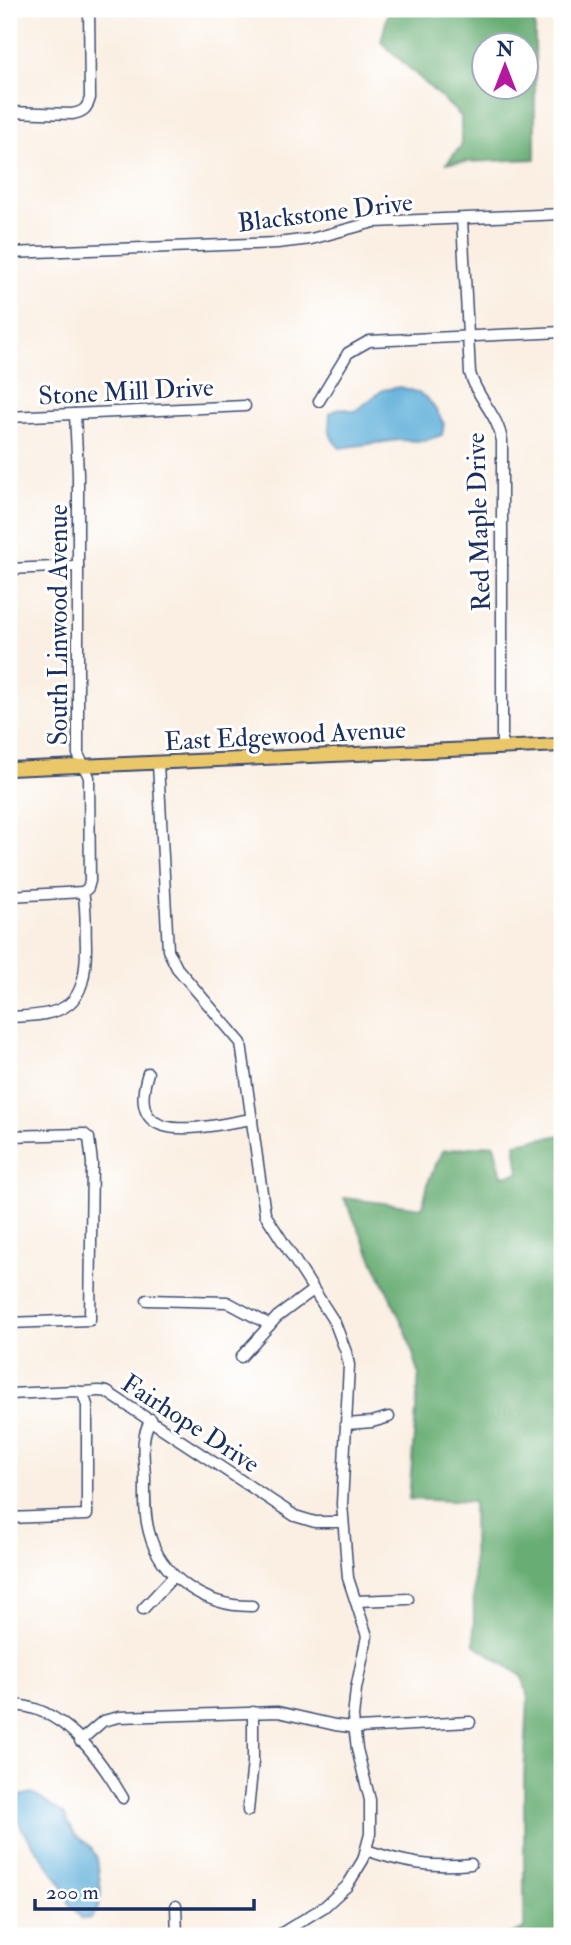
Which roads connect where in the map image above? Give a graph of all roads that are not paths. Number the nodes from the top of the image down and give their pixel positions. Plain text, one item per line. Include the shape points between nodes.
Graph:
1 (89, 9) edge
2 (9, 113) edge
3 (562, 214) edge
4 (462, 219) junction
5 (9, 253) edge
6 (562, 332) edge
7 (468, 336) junction
8 (319, 401) dead end
9 (245, 406) dead end
10 (75, 414) junction
11 (9, 417) edge
12 (78, 566) junction
13 (9, 569) edge
14 (562, 745) edge
15 (502, 748) junction
16 (158, 764) junction
17 (84, 766) junction
18 (9, 769) edge
19 (83, 892) junction
20 (9, 896) edge
21 (9, 1017) edge
22 (148, 1073) dead end
23 (252, 1119) junction
24 (9, 1136) edge
25 (313, 1290) junction
26 (147, 1300) dead end
27 (9, 1323) edge
28 (270, 1325) junction
29 (242, 1357) dead end
30 (9, 1394) edge
31 (83, 1394) junction
32 (389, 1417) dead end
33 (151, 1419) junction
34 (347, 1423) junction
35 (9, 1518) edge
36 (343, 1522) junction
37 (174, 1576) junction
38 (408, 1599) dead end
39 (356, 1601) junction
40 (251, 1606) dead end
41 (143, 1609) dead end
42 (9, 1705) edge
43 (253, 1712) junction
44 (470, 1722) dead end
45 (354, 1727) junction
46 (80, 1741) junction
47 (123, 1798) dead end
48 (248, 1811) dead end
49 (366, 1850) junction
50 (471, 1864) dead end
51 (176, 1906) dead end
52 (177, 1936) edge
53 (277, 1936) edge

1 - 2 street via 88,106 82,113 72,114
3 - 4 street, Blackstone Drive
4 - 5 street, Blackstone Drive via 374,222 277,243
4 - 7 street, Red Maple Drive
6 - 7 street
7 - 8 street via 376,340 356,346 341,362
7 - 15 street, Red Maple Drive via 472,380 497,421 502,441
9 - 10 street, Stone Mill Drive
10 - 11 street, Stone Mill Drive
10 - 12 street, South Linwood Avenue
12 - 13 street
12 - 17 street, South Linwood Avenue via 78,754
14 - 15 main road, East Edgewood Avenue
15 - 16 main road, East Edgewood Avenue
16 - 17 main road, East Edgewood Avenue
16 - 23 street via 168,950 177,968 241,1043
17 - 18 main road, East Edgewood Avenue
17 - 19 street, South Linwood Avenue via 89,776 90,881
19 - 20 street
19 - 21 street, South Linwood Avenue via 86,966 75,997 47,1015
22 - 23 street via 142,1091 146,1112 160,1126 176,1130
23 - 25 street via 265,1214
24 - 27 street via 87,1135 92,1163 90,1320
25 - 28 street
25 - 34 street via 335,1322 346,1352 350,1380
26 - 28 street via 227,1302
28 - 29 street
30 - 31 street, Fairhope Drive
31 - 33 street, Fairhope Drive via 107,1392
31 - 35 street via 87,1405 87,1514
32 - 34 street
33 - 36 street, Fairhope Drive via 295,1516 314,1522
33 - 37 street via 143,1441 147,1522 154,1549
34 - 36 street
36 - 39 street
37 - 40 street via 196,1592
37 - 41 street
38 - 39 street
39 - 45 street via 367,1641 356,1689
42 - 46 street via 43,1711
43 - 45 street via 285,1712
43 - 46 street via 119,1717 103,1721
43 - 48 street
44 - 45 street
45 - 49 street via 371,1806
46 - 47 street via 103,1765
49 - 50 street via 424,1866
49 - 53 street via 340,1894
51 - 52 street

